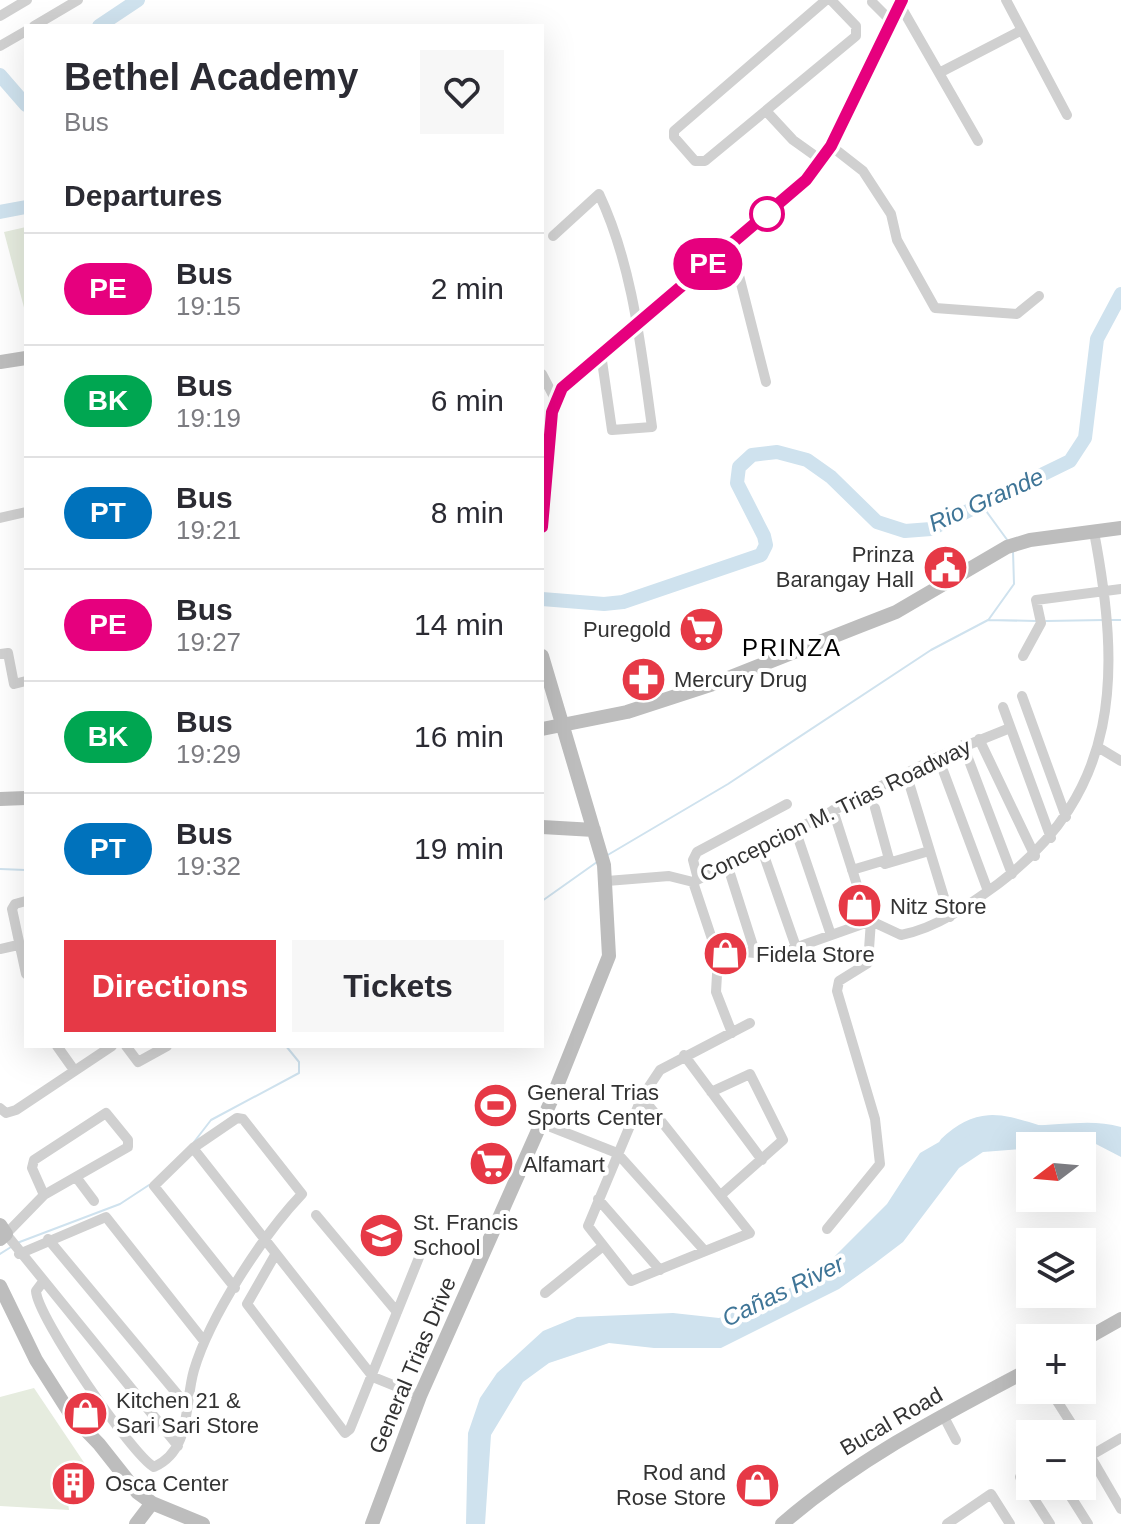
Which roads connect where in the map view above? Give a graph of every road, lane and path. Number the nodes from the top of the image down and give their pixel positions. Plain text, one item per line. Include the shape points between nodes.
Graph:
1 (27, 0) edge
2 (78, 0) edge
3 (829, 0) edge
4 (1006, 0) edge
5 (872, 2) dead end
6 (901, 3) edge
7 (0, 16) edge
8 (893, 23) junction
9 (37, 24) edge
10 (1022, 30) junction
11 (24, 32) edge
12 (0, 46) edge
13 (939, 73) junction
14 (769, 110) junction
15 (1067, 115) dead end
16 (978, 141) dead end
17 (826, 153) junction
18 (553, 236) dead end
19 (731, 244) junction
20 (1039, 296) dead end
21 (638, 324) junction
22 (601, 354) junction
23 (24, 358) edge
24 (0, 362) edge
25 (544, 378) edge
26 (766, 382) dead end
27 (555, 399) junction
28 (544, 486) edge
29 (24, 512) edge
30 (0, 518) edge
31 (1121, 528) edge
32 (1094, 532) junction
33 (1121, 589) edge
34 (1106, 592) junction
35 (0, 654) edge
36 (1023, 656) dead end
37 (546, 680) edge
38 (24, 682) edge
39 (1022, 696) dead end
40 (1003, 707) dead end
41 (564, 726) junction
42 (1010, 728) junction
43 (544, 729) edge
44 (979, 739) junction
45 (963, 745) junction
46 (1101, 749) junction
47 (938, 757) junction
48 (1121, 761) edge
49 (906, 773) junction
50 (24, 798) edge
51 (0, 799) edge
52 (787, 804) dead end
53 (875, 808) dead end
54 (833, 810) junction
55 (1066, 817) junction
56 (544, 827) edge
57 (795, 829) junction
58 (594, 830) junction
59 (1051, 838) junction
60 (761, 847) junction
61 (929, 851) junction
62 (1035, 856) junction
63 (727, 864) junction
64 (853, 871) junction
65 (1012, 874) junction
66 (695, 880) junction
67 (607, 884) junction
68 (988, 891) junction
69 (24, 902) edge
70 (950, 917) junction
71 (871, 921) junction
72 (831, 935) junction
73 (18, 945) junction
74 (796, 947) junction
75 (0, 949) edge
76 (755, 952) junction
77 (718, 957) junction
78 (24, 967) edge
79 (750, 1023) dead end
80 (732, 1033) junction
81 (58, 1048) edge
82 (109, 1048) edge
83 (128, 1048) edge
84 (163, 1048) edge
85 (684, 1055) junction
86 (74, 1070) junction
87 (711, 1092) junction
88 (642, 1097) junction
89 (0, 1108) edge
90 (541, 1123) junction
91 (193, 1148) junction
92 (617, 1153) junction
93 (762, 1160) junction
94 (76, 1177) junction
95 (722, 1194) junction
96 (44, 1195) junction
97 (598, 1199) junction
98 (94, 1201) dead end
99 (316, 1215) dead end
100 (827, 1229) dead end
101 (2, 1233) edge
102 (48, 1239) junction
103 (263, 1239) junction
104 (603, 1246) junction
105 (422, 1250) dead end
106 (704, 1250) junction
107 (19, 1254) junction
108 (275, 1255) junction
109 (660, 1270) junction
110 (42, 1283) junction
111 (0, 1286) edge
112 (235, 1288) junction
113 (545, 1293) dead end
114 (397, 1312) junction
115 (1121, 1319) edge
116 (1096, 1333) edge
117 (204, 1341) junction
118 (1016, 1376) edge
119 (373, 1377) junction
120 (420, 1396) junction
121 (188, 1407) junction
122 (943, 1415) junction
123 (1121, 1438) edge
124 (956, 1440) dead end
125 (178, 1446) junction
126 (1096, 1453) edge
127 (1096, 1466) edge
128 (1035, 1500) edge
129 (1073, 1500) edge
130 (152, 1503) junction
131 (1121, 1509) edge
132 (1007, 1523) edge
133 (136, 1524) edge
134 (203, 1524) edge
135 (372, 1524) edge
136 (782, 1524) edge
137 (947, 1524) edge
138 (1050, 1524) edge
139 (1088, 1524) edge

1 - 7 street
2 - 9 street
3 - 14 street via 856,26 856,36
3 - 14 street via 673,135 702,163
4 - 10 street
5 - 8 street
6 - 8 main road
6 - 13 street
8 - 17 main road
10 - 13 street
10 - 15 street
11 - 12 street
13 - 16 street
14 - 17 street via 795,138
17 - 19 main road via 806,180
17 - 20 street via 863,171 891,214 897,240 935,308 1017,314
18 - 21 street via 599,194 612,222
19 - 21 main road
19 - 26 street
21 - 22 main road
21 - 22 street via 652,427 612,430
22 - 27 main road
23 - 24 main road
25 - 27 street
27 - 28 main road
29 - 30 street
31 - 32 main road
32 - 34 street
32 - 41 main road via 1007,547 896,612 713,684
33 - 34 street
34 - 36 street via 1036,600 1041,620
34 - 46 street via 1106,731
35 - 38 street via 8,653 14,684
37 - 41 main road, General Trias Drive
39 - 55 street
40 - 42 street
41 - 43 main road
41 - 58 main road, General Trias Drive
42 - 44 street, Concepcion M. Trias Roadway
42 - 59 street
44 - 45 street, Concepcion M. Trias Roadway
44 - 62 street
45 - 47 street, Concepcion M. Trias Roadway
45 - 65 street
46 - 48 street
46 - 55 street via 1086,787
47 - 49 street, Concepcion M. Trias Roadway
47 - 68 street
49 - 54 street, Concepcion M. Trias Roadway
49 - 61 street
50 - 51 main road
52 - 66 street via 697,852
53 - 64 street via 889,859
54 - 57 street, Concepcion M. Trias Roadway
54 - 64 street
55 - 59 street
56 - 58 main road
57 - 60 street, Concepcion M. Trias Roadway
57 - 72 street
58 - 67 main road, General Trias Drive
59 - 62 street
60 - 63 street, Concepcion M. Trias Roadway
60 - 74 street
61 - 64 street
61 - 70 street
62 - 65 street
63 - 66 street, Concepcion M. Trias Roadway
63 - 76 street
64 - 71 street
65 - 68 street
66 - 67 street, Concepcion M. Trias Roadway via 660,877 638,886
66 - 77 street
67 - 90 main road, General Trias Drive via 609,956
68 - 70 street
69 - 73 street via 12,909
70 - 71 street via 901,935
71 - 72 street
71 - 100 street via 868,963 839,981 837,991 875,1119 880,1164
72 - 74 street
73 - 75 street
73 - 78 street
74 - 76 street via 775,955
76 - 77 street
77 - 80 street via 716,992
79 - 80 street
80 - 85 street
81 - 86 street
82 - 86 street
83 - 84 street via 138,1062
85 - 87 street
85 - 88 street via 660,1070
86 - 89 street via 16,1110 6,1113
87 - 93 street
87 - 93 street via 746,1075 754,1079 783,1140
88 - 92 street
88 - 95 street
90 - 92 street
90 - 120 main road, General Trias Drive
91 - 103 street
91 - 103 street via 233,1119 243,1119 302,1194
91 - 112 street via 154,1186
92 - 97 street
92 - 106 street
93 - 95 street
94 - 96 street
94 - 96 street via 128,1147 106,1113 32,1163
94 - 98 street
95 - 106 street via 750,1233
96 - 101 street
97 - 104 street via 588,1226
97 - 109 street
99 - 114 street
101 - 107 street
102 - 107 street
102 - 117 street via 106,1217
102 - 121 street
103 - 108 street
103 - 112 street
104 - 109 street via 631,1281
104 - 113 street
105 - 114 street
106 - 109 street
107 - 110 street
108 - 119 street
108 - 119 street via 247,1304 342,1432 350,1429
110 - 125 street
110 - 125 street via 36,1291 38,1302 65,1354 154,1467
111 - 130 main road via 36,1360 71,1415
112 - 117 street
114 - 119 street
115 - 116 main road
117 - 121 street
118 - 122 main road, Bucal Road
119 - 120 street
120 - 135 main road, General Trias Drive
121 - 125 street
122 - 124 street
122 - 136 main road, Bucal Road via 853,1467
123 - 126 street
127 - 131 street
128 - 138 street
129 - 139 street
130 - 133 main road
130 - 134 main road
132 - 137 street via 991,1494

